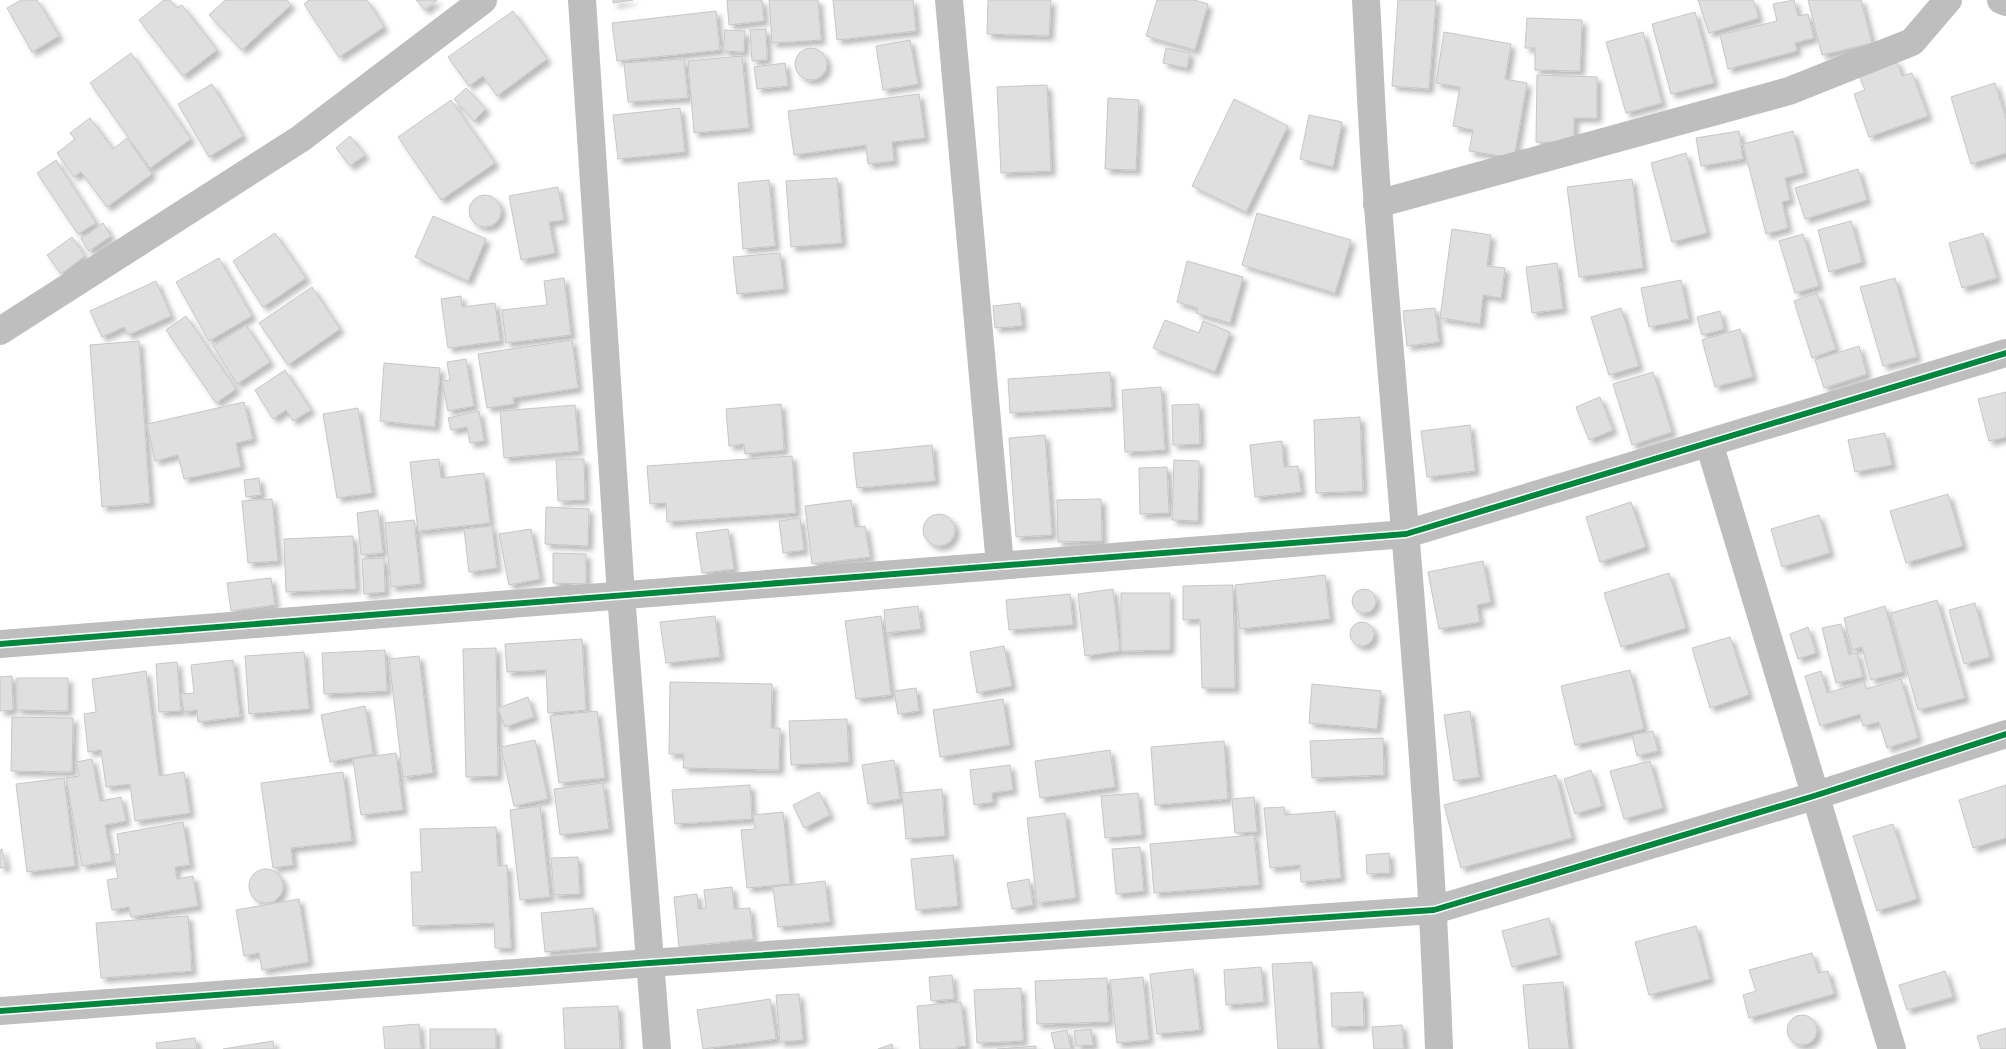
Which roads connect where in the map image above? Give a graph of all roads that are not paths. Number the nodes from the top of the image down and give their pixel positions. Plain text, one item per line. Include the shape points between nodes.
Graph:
1 (483, 0) edge
2 (582, 0) edge
3 (948, 0) edge
4 (1366, 0) edge
5 (1948, 0) edge
6 (2001, 0) edge
7 (2006, 2) edge
8 (1378, 204) junction
9 (0, 331) edge
10 (2006, 353) edge
11 (1709, 443) junction
12 (1406, 534) junction
13 (1000, 565) junction
14 (621, 595) junction
15 (0, 644) edge
16 (2006, 734) edge
17 (1814, 796) junction
18 (1434, 910) junction
19 (649, 963) junction
20 (0, 1011) edge
21 (657, 1049) edge
22 (1439, 1049) edge
23 (1892, 1049) edge

1 - 9 street via 300,139
2 - 14 street
3 - 13 street
4 - 8 street
5 - 8 street via 1912,42 1788,91
6 - 7 street
8 - 12 street
10 - 11 street
11 - 12 street
11 - 17 street
12 - 13 street
12 - 18 street
13 - 14 street
14 - 15 street
14 - 19 street
16 - 17 street
17 - 18 street
17 - 23 street
18 - 19 street
18 - 22 street
19 - 20 street
19 - 21 street

